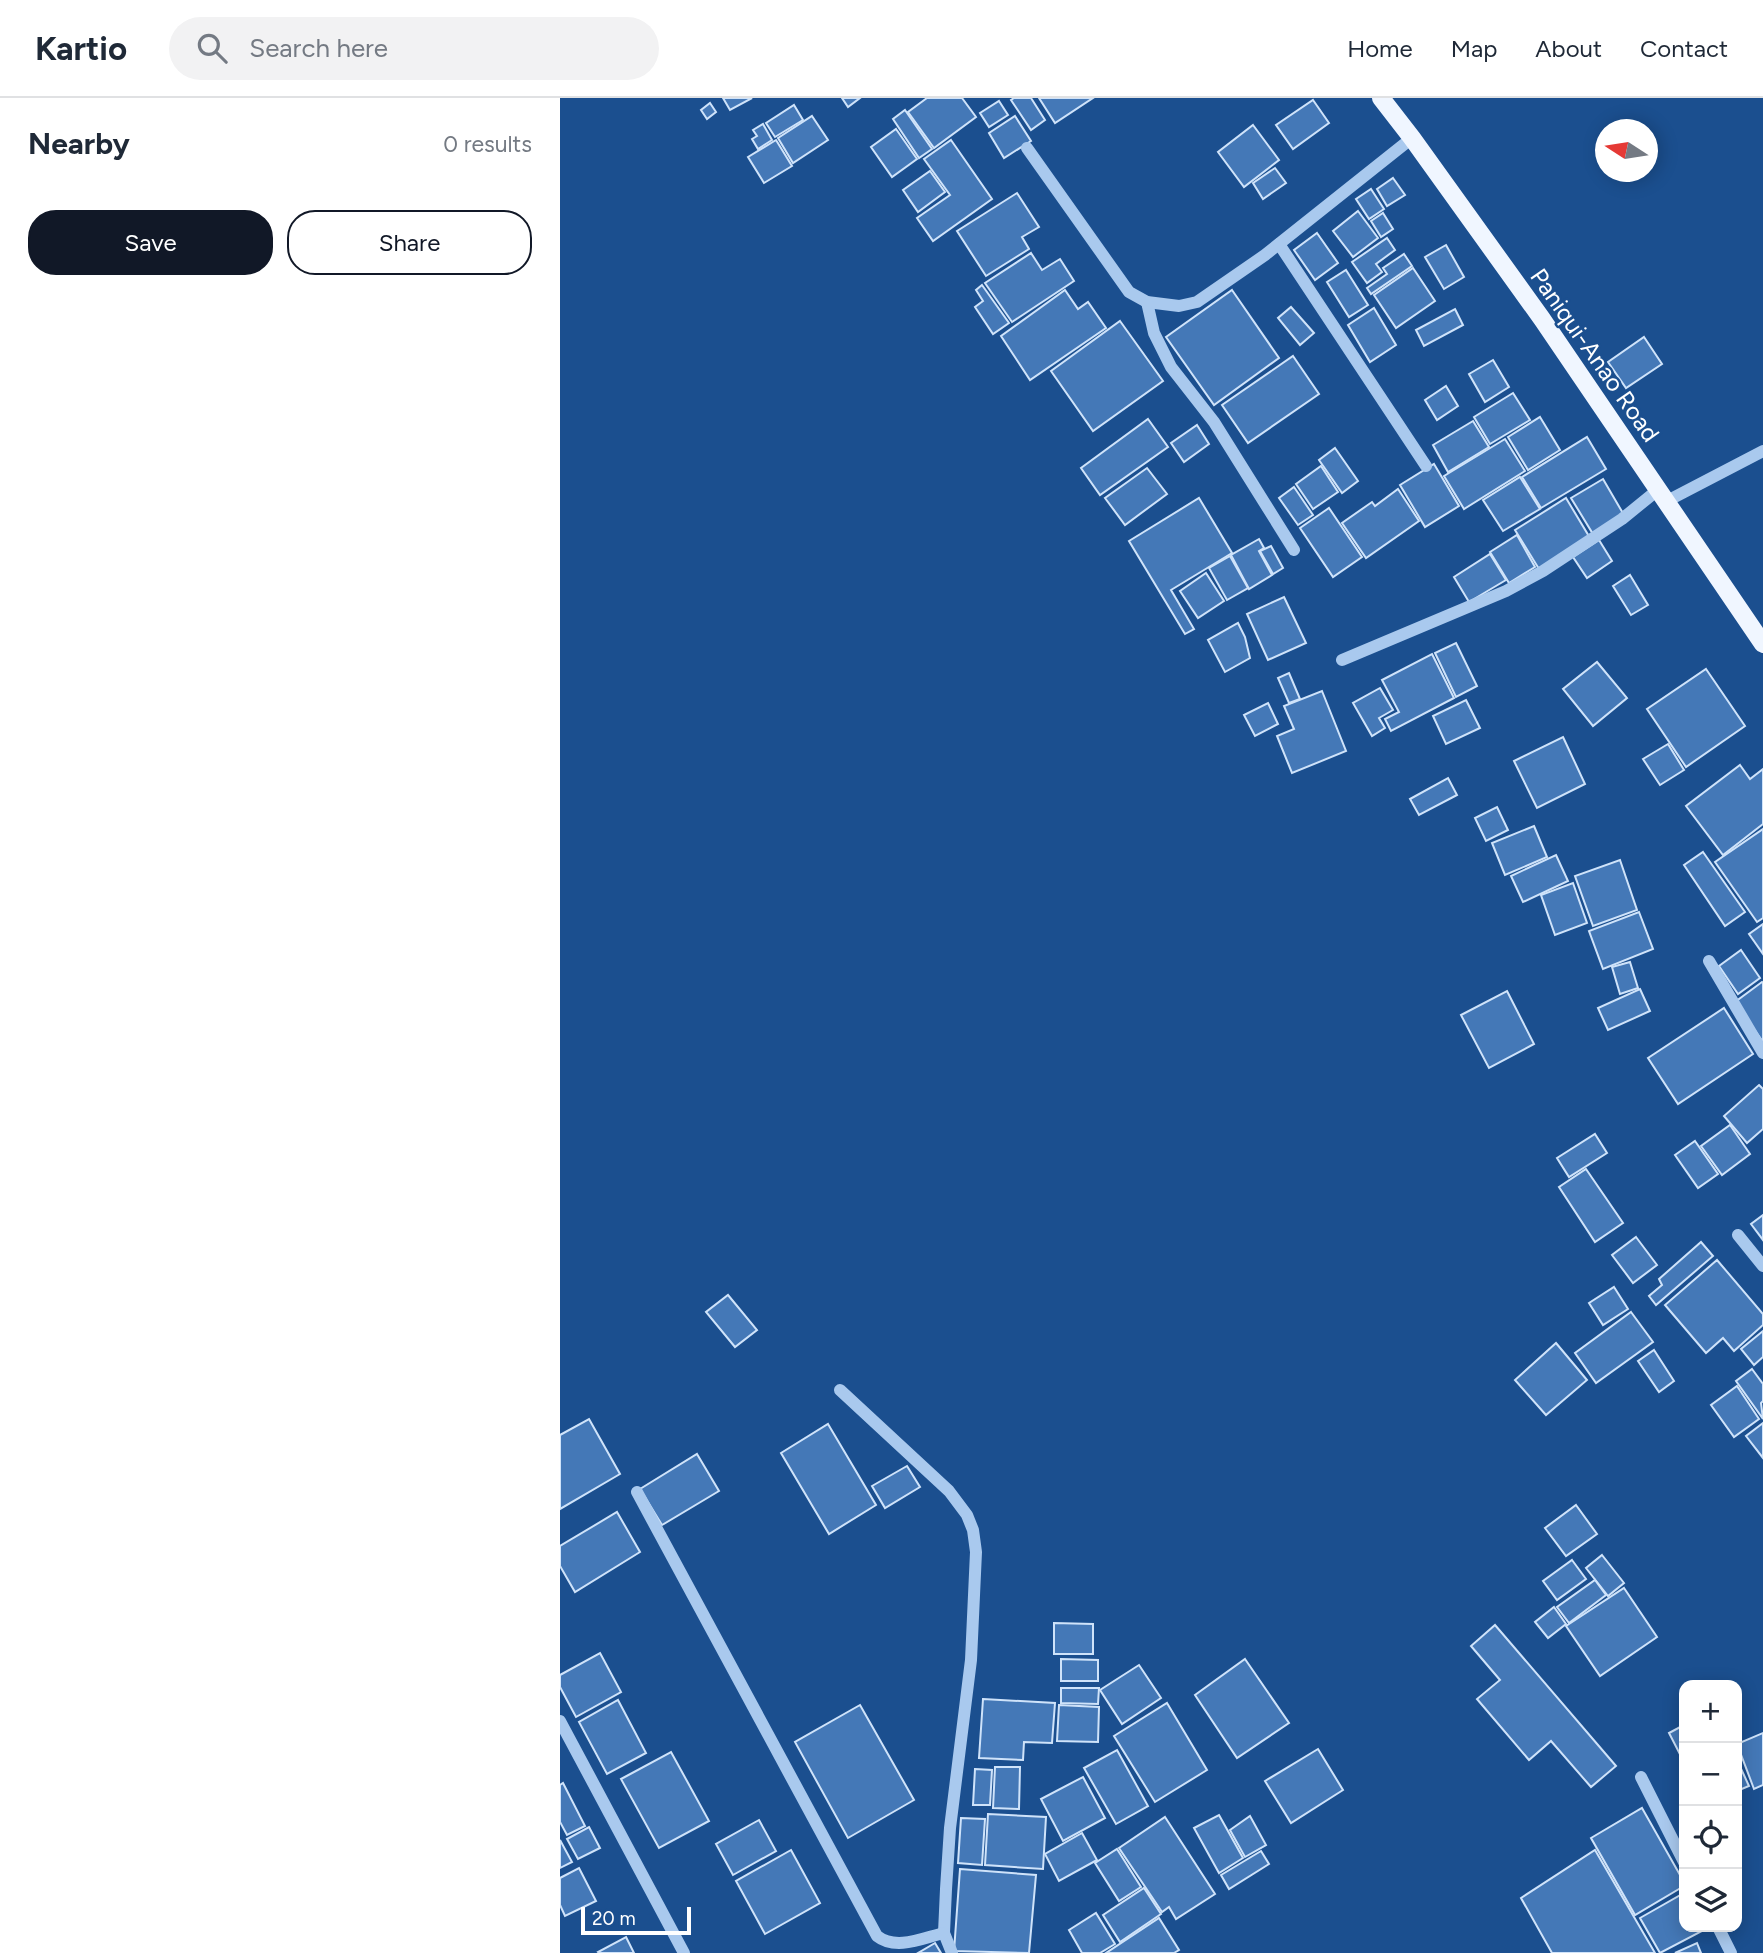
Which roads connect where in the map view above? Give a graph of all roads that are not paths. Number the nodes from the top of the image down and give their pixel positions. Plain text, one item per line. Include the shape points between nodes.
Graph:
1 (1381, 98) edge
2 (1412, 138) junction
3 (1027, 148) dead end
4 (1279, 244) junction
5 (1147, 302) junction
6 (1763, 451) edge
7 (1426, 466) dead end
8 (1663, 495) junction
9 (1294, 550) dead end
10 (1763, 644) edge
11 (1342, 660) dead end
12 (1709, 961) dead end
13 (1763, 1054) edge
14 (1738, 1235) dead end
15 (1763, 1266) edge
16 (840, 1390) dead end
17 (637, 1492) dead end
18 (560, 1721) edge
19 (1641, 1777) dead end
20 (1679, 1852) edge
21 (1720, 1932) edge
22 (944, 1933) junction
23 (684, 1953) edge
24 (952, 1953) edge
25 (1731, 1953) edge

1 - 2 main road, Paniqui-Anao Road
2 - 4 street
2 - 8 main road, Paniqui-Anao Road
3 - 5 street via 1129,292
4 - 5 street via 1197,302 1179,306
4 - 7 street
5 - 9 street via 1154,333 1171,367 1214,422
6 - 8 street
8 - 10 main road, Paniqui-Anao Road
8 - 11 street via 1506,591
12 - 13 street
14 - 15 street
16 - 22 street via 949,1491 973,1530 975,1609 950,1828
17 - 22 street via 877,1936 900,1944
18 - 23 street
19 - 20 street
21 - 25 street
22 - 24 street

